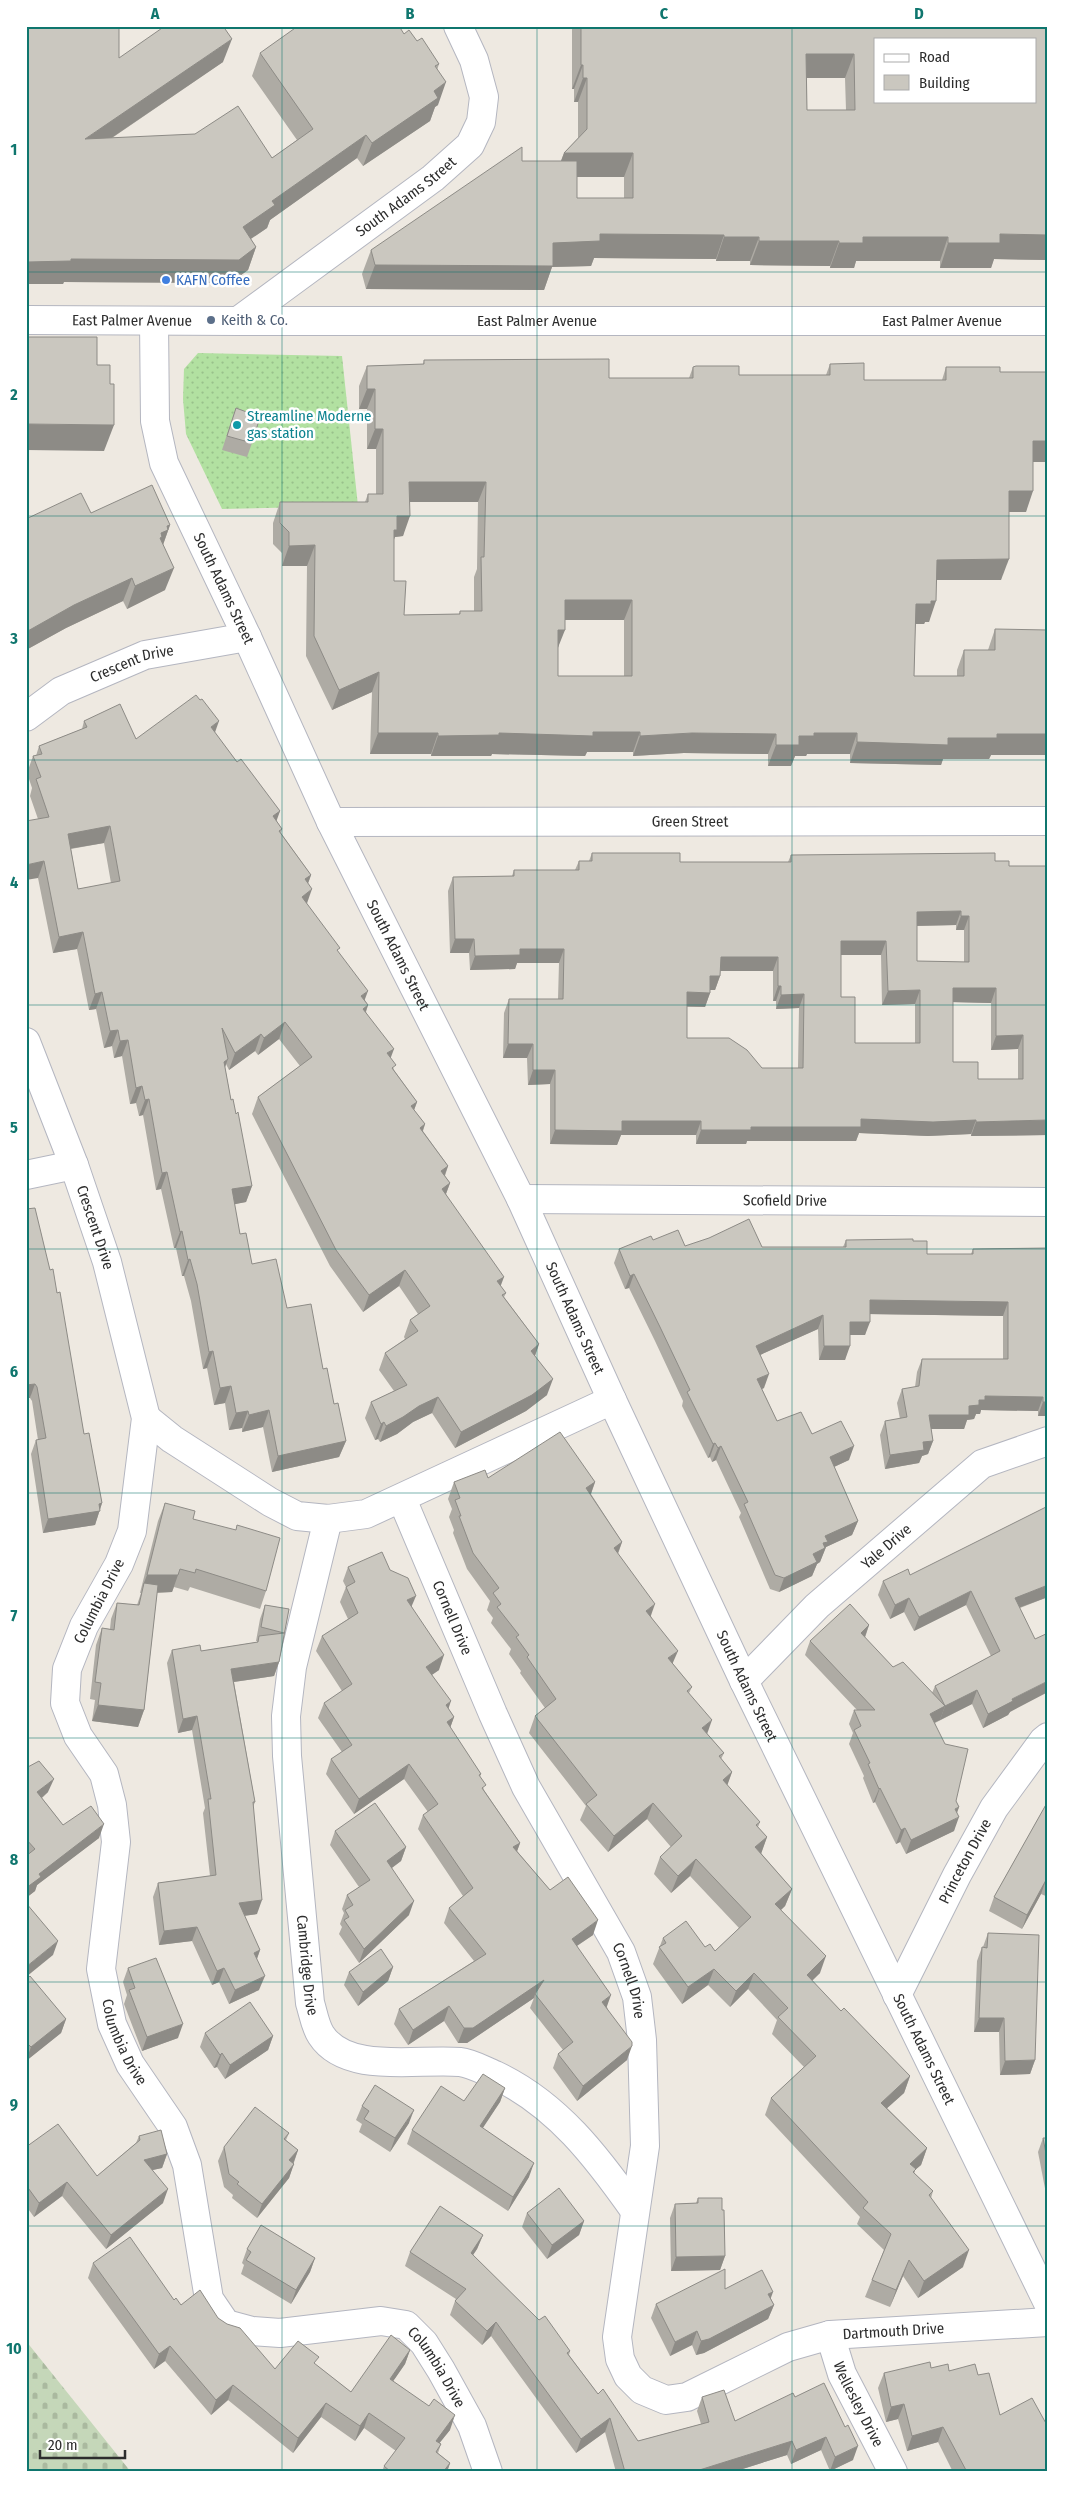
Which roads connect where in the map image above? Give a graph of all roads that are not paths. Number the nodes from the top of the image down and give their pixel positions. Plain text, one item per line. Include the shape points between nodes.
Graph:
1 (458, 26) edge
2 (26, 320) edge
3 (154, 321) junction
4 (238, 321) junction
5 (1048, 321) edge
6 (247, 637) junction
7 (26, 717) edge
8 (1048, 821) edge
9 (331, 822) junction
10 (26, 1042) edge
11 (74, 1165) junction
12 (26, 1175) edge
13 (521, 1199) junction
14 (1048, 1202) edge
15 (612, 1400) junction
16 (146, 1418) junction
17 (1048, 1441) edge
18 (402, 1498) junction
19 (328, 1519) junction
20 (744, 1681) junction
21 (1048, 1737) edge
22 (897, 1995) junction
23 (635, 2211) junction
24 (1048, 2303) edge
25 (1048, 2322) edge
26 (830, 2335) junction
27 (746, 2367) joint
28 (488, 2472) edge
29 (893, 2472) edge

1 - 4 street, South Adams Street via 474,60 484,97 481,122 470,145 433,178
2 - 3 street, East Palmer Avenue
3 - 4 street, East Palmer Avenue
3 - 6 street, South Adams Street via 155,421 160,451
4 - 5 street, East Palmer Avenue
6 - 7 street, Crescent Drive via 146,654 61,692
6 - 9 street, South Adams Street
8 - 9 street, Green Street
9 - 13 street, South Adams Street
10 - 11 street, Crescent Drive
11 - 12 street
11 - 16 street, Crescent Drive via 107,1262
13 - 14 street, Scofield Drive
13 - 15 street, South Adams Street
15 - 18 street
15 - 20 street, South Adams Street
16 - 19 street via 172,1439 270,1502 297,1516
16 - 28 street, Columbia Drive via 132,1531 119,1564 84,1626 67,1669 66,1686 66,1703 78,1736 104,1774 112,1805 116,1842 100,1969 112,2024 130,2064 173,2127 187,2165 209,2299 226,2324 252,2331 280,2333 381,2321 406,2326 424,2342 441,2370 472,2426
17 - 20 street, Yale Drive via 982,1464 817,1606
18 - 19 street via 366,1514
18 - 23 street, Cornell Drive via 526,1787 621,1952 637,1997 642,2040 645,2146
19 - 23 street, Cambridge Drive via 292,1667 286,1716 310,2002 321,2035 339,2051 364,2061 463,2062 530,2094 561,2119 601,2163
20 - 22 street, South Adams Street
21 - 22 street, Princeton Drive via 994,1808
22 - 24 street, South Adams Street
23 - 27 street, Cornell Drive via 617,2337 620,2359 628,2376 642,2390 666,2400 687,2397
25 - 26 street, Dartmouth Drive
26 - 27 street, Dartmouth Drive via 788,2347
26 - 29 street, Wellesley Drive via 842,2374

